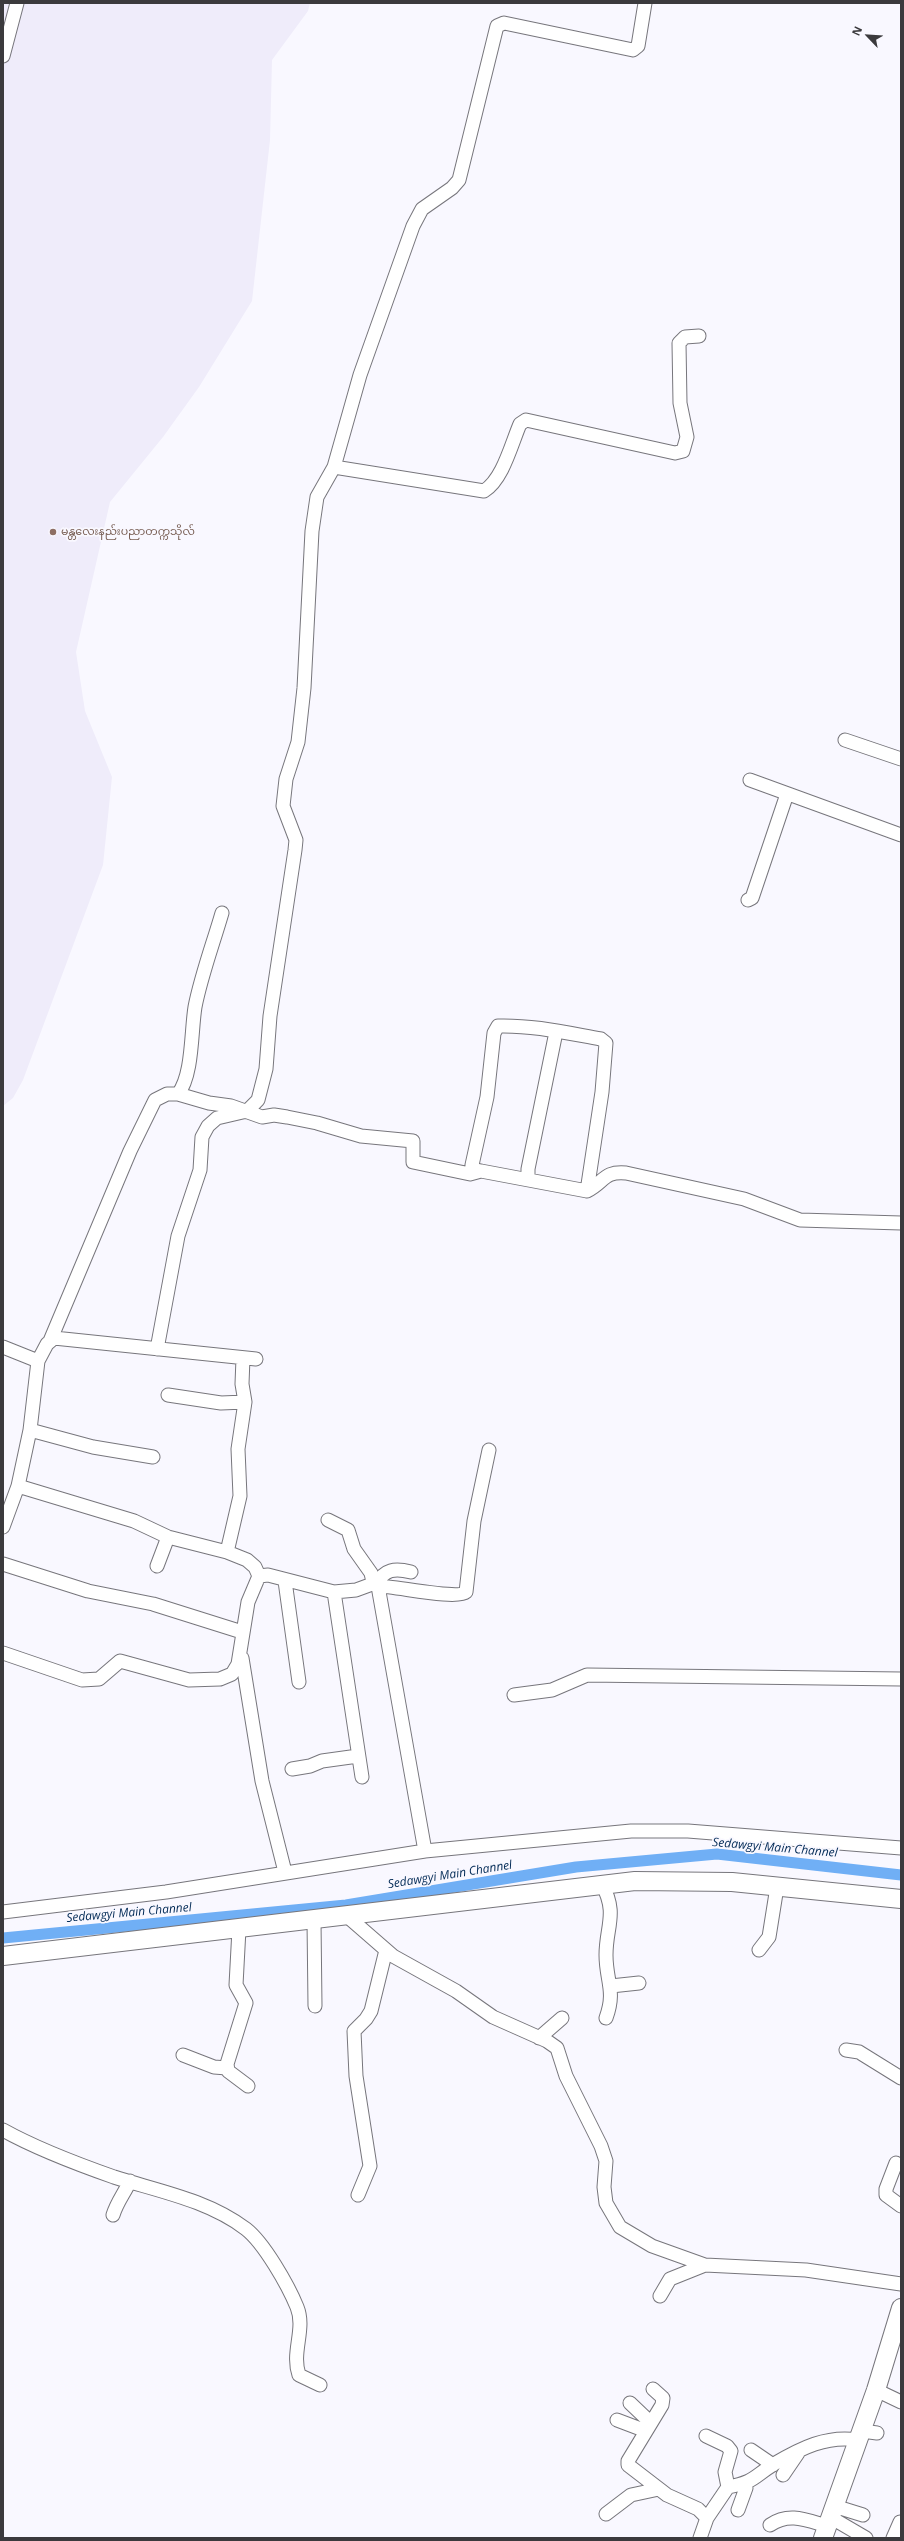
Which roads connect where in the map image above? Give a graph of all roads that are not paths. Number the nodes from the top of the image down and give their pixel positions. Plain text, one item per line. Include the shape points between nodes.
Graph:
1 (17, 3) edge
2 (645, 3) edge
3 (3, 56) edge
4 (699, 336) dead end
5 (334, 467) junction
6 (845, 740) dead end
7 (901, 759) edge
8 (750, 780) dead end
9 (787, 794) junction
10 (901, 835) edge
11 (748, 900) dead end
12 (222, 913) dead end
13 (556, 1032) junction
14 (178, 1094) junction
15 (247, 1111) junction
16 (481, 1171) junction
17 (528, 1178) junction
18 (588, 1191) junction
19 (901, 1223) edge
20 (50, 1341) junction
21 (3, 1347) edge
22 (157, 1349) junction
23 (38, 1361) junction
24 (168, 1395) dead end
25 (245, 1402) junction
26 (30, 1430) junction
27 (489, 1450) dead end
28 (153, 1457) dead end
29 (18, 1486) junction
30 (328, 1520) dead end
31 (3, 1527) edge
32 (168, 1537) junction
33 (227, 1552) junction
34 (3, 1564) edge
35 (157, 1566) dead end
36 (411, 1572) dead end
37 (259, 1576) junction
38 (285, 1581) junction
39 (376, 1584) junction
40 (334, 1592) junction
41 (242, 1632) junction
42 (3, 1652) edge
43 (241, 1654) junction
44 (901, 1679) edge
45 (299, 1682) dead end
46 (514, 1694) dead end
47 (358, 1756) junction
48 (292, 1769) dead end
49 (362, 1777) dead end
50 (901, 1848) edge
51 (425, 1851) junction
52 (285, 1872) junction
53 (602, 1884) junction
54 (777, 1887) junction
55 (901, 1899) edge
56 (3, 1912) edge
57 (347, 1916) junction
58 (314, 1921) junction
59 (238, 1929) junction
60 (386, 1950) junction
61 (759, 1950) dead end
62 (4, 1959) edge
63 (639, 1983) dead end
64 (611, 1986) junction
65 (315, 2006) dead end
66 (562, 2018) dead end
67 (606, 2018) dead end
68 (539, 2038) junction
69 (846, 2050) dead end
70 (183, 2055) dead end
71 (227, 2068) junction
72 (901, 2078) edge
73 (248, 2086) dead end
74 (3, 2130) edge
75 (896, 2163) dead end
76 (130, 2181) junction
77 (358, 2195) dead end
78 (901, 2206) edge
79 (113, 2215) dead end
80 (705, 2265) junction
81 (901, 2284) edge
82 (660, 2296) dead end
83 (901, 2308) edge
84 (896, 2343) edge
85 (320, 2385) dead end
86 (653, 2389) dead end
87 (876, 2390) junction
88 (630, 2402) dead end
89 (901, 2402) edge
90 (616, 2420) dead end
91 (649, 2427) junction
92 (866, 2435) junction
93 (706, 2436) dead end
94 (751, 2450) dead end
95 (798, 2453) junction
96 (773, 2465) junction
97 (783, 2475) dead end
98 (744, 2484) junction
99 (728, 2487) junction
100 (659, 2489) junction
101 (738, 2510) dead end
102 (606, 2514) dead end
103 (863, 2515) dead end
104 (707, 2518) junction
105 (828, 2522) edge
106 (900, 2522) edge
107 (770, 2525) dead end
108 (700, 2538) edge
109 (866, 2538) edge
110 (893, 2538) edge

1 - 3 street
2 - 5 street via 638,46 633,50 504,23 497,26 459,180 422,209 413,226 360,375
4 - 5 street via 685,336 679,343 680,403 687,437 683,451 674,453 526,420 520,424 498,476 484,492
5 - 15 street via 317,497 312,531 304,696 298,742 286,779 283,806 296,840 292,884 270,1016 266,1069 258,1100
6 - 7 street
8 - 9 street
9 - 10 street
9 - 11 street via 752,898
12 - 14 street via 196,1007 188,1067
13 - 16 street via 523,1025 498,1026 496,1029 487,1097 472,1165 472,1169
13 - 17 street
13 - 18 street via 602,1039 606,1043 606,1060
14 - 15 street
14 - 20 street via 167,1094 155,1100 130,1151
15 - 16 street via 262,1118 274,1115 317,1123 362,1136 413,1141 413,1162 470,1174
15 - 22 street via 217,1118 208,1126 202,1137 200,1170 178,1236
16 - 17 street
17 - 18 street
18 - 19 street via 598,1186 607,1174 626,1173 744,1199 800,1220
20 - 22 street via 58,1337
20 - 23 street
21 - 23 street
22 - 25 street via 249,1359 242,1384
23 - 26 street
24 - 25 street via 221,1403
25 - 33 street via 238,1449 240,1496
26 - 28 street via 93,1447
26 - 29 street
27 - 39 street via 474,1521 466,1592 457,1596
29 - 31 street
29 - 32 street via 134,1521
30 - 39 street via 348,1530 354,1548
32 - 33 street
32 - 35 street
33 - 37 street via 247,1560 255,1567
34 - 41 street via 88,1590 153,1604
36 - 39 street via 388,1570 380,1576
37 - 38 street via 268,1575
37 - 41 street via 248,1602
38 - 40 street
38 - 45 street
39 - 40 street via 356,1590
39 - 51 street
40 - 47 street
41 - 43 street
42 - 43 street via 82,1680 99,1678 120,1661 189,1680 220,1678 236,1670
43 - 52 street via 262,1780
44 - 46 street via 587,1675 552,1690
47 - 48 street via 322,1761
47 - 49 street
50 - 51 street via 688,1831 631,1831
51 - 52 street
52 - 56 street via 166,1892
53 - 54 street via 697,1880
53 - 57 street
53 - 64 street via 608,1895 611,1919 606,1953 606,1970
54 - 55 street
54 - 61 street via 769,1937
57 - 58 street
57 - 60 street
58 - 59 street
58 - 65 street
59 - 62 street
59 - 71 street via 236,1985 246,2003
60 - 68 street via 456,1991 493,2017
60 - 77 street via 370,2011 354,2031 356,2076 370,2166
63 - 64 street
64 - 67 street
66 - 68 street
68 - 80 street via 556,2048 566,2076 601,2146 606,2161 606,2203 612,2217 620,2227 652,2246
69 - 72 street via 859,2052
70 - 71 street via 214,2067
71 - 73 street
74 - 76 street via 94,2169
75 - 78 street via 886,2195
76 - 79 street via 119,2198
76 - 85 street via 210,2210 233,2221 253,2236 280,2276 299,2313 296,2361 299,2375
80 - 81 street via 806,2270
80 - 82 street via 670,2279
83 - 84 street
84 - 87 street
86 - 91 street via 663,2398 662,2405
87 - 89 street
87 - 92 street
88 - 91 street
90 - 91 street
91 - 100 street via 628,2465
92 - 95 street via 824,2440
92 - 105 street
93 - 99 street via 727,2446 731,2451 725,2472
94 - 96 street
95 - 96 street
95 - 97 street
96 - 98 street via 764,2474
98 - 99 street
98 - 101 street via 746,2488
99 - 104 street
100 - 102 street via 631,2495
100 - 104 street via 698,2509
103 - 105 street
104 - 108 street
105 - 107 street via 785,2517
105 - 109 street
106 - 110 street

